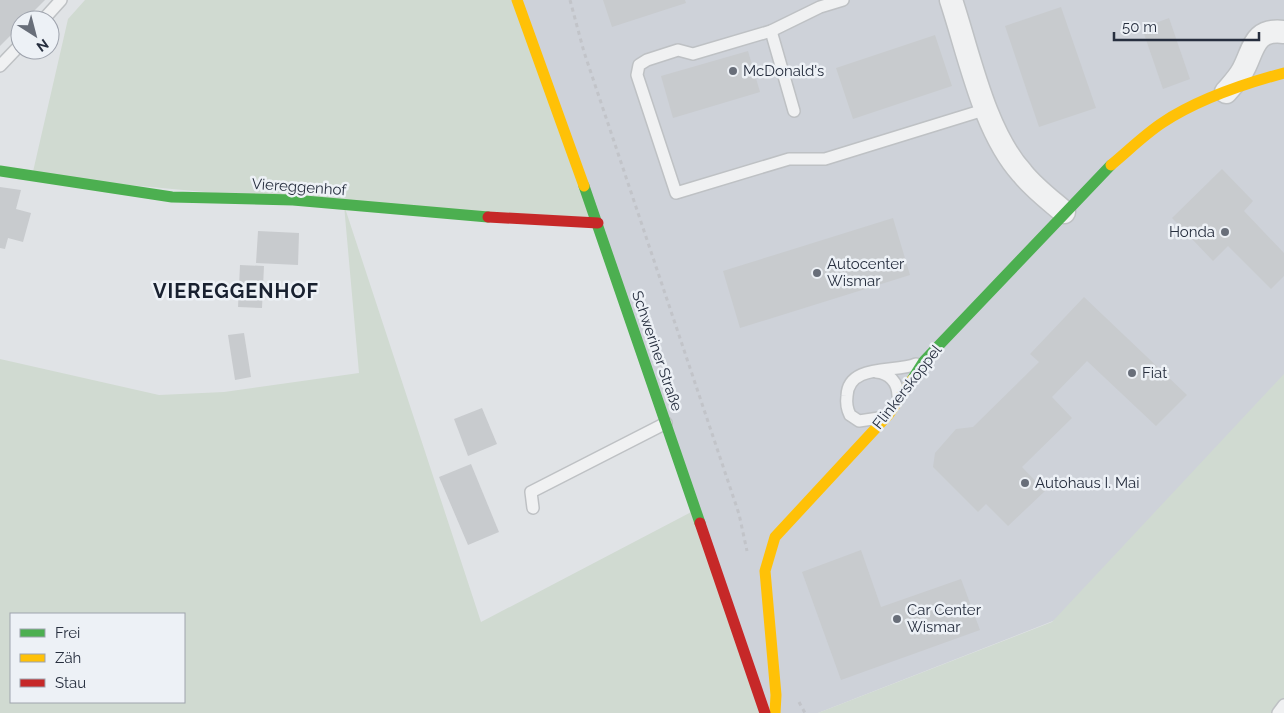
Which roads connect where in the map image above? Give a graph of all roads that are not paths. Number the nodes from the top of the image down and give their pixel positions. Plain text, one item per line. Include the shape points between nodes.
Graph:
1 (62, 0) edge
2 (517, 0) edge
3 (843, 0) edge
4 (951, 0) edge
5 (52, 10) edge
6 (771, 31) junction
7 (1284, 32) edge
8 (10, 56) edge
9 (0, 66) edge
10 (1284, 73) edge
11 (1226, 92) junction
12 (986, 109) junction
13 (794, 111) dead end
14 (0, 171) edge
15 (1064, 212) junction
16 (598, 223) junction
17 (924, 360) junction
18 (870, 372) junction
19 (898, 400) junction
20 (889, 414) junction
21 (666, 423) junction
22 (533, 508) dead end
23 (1284, 705) edge
24 (765, 713) edge
25 (775, 713) edge
26 (1278, 713) edge

1 - 5 lane
2 - 16 street, Schweriner Straße
3 - 6 lane via 820,7
4 - 12 street
6 - 12 lane via 693,54 678,50 639,65 637,75 676,194 789,159 825,159
6 - 13 lane
7 - 11 street, Flinkerskoppel via 1274,30 1256,41 1242,72
8 - 9 lane
10 - 11 street, Flinkerskoppel
11 - 15 street, Flinkerskoppel via 1162,123 1109,167
12 - 15 street via 1006,152 1022,174
14 - 16 street, Viereggenhof via 172,196 293,200 446,215
15 - 17 street, Flinkerskoppel
16 - 21 street, Schweriner Straße
17 - 18 lane via 904,368
17 - 19 street, Flinkerskoppel
18 - 19 lane via 888,375 896,386
18 - 20 lane via 860,376 849,387 848,411 853,419 859,421
19 - 20 street, Flinkerskoppel
20 - 25 street, Flinkerskoppel via 775,537 765,571
21 - 22 lane via 531,492
21 - 24 street, Schweriner Straße
23 - 26 lane

